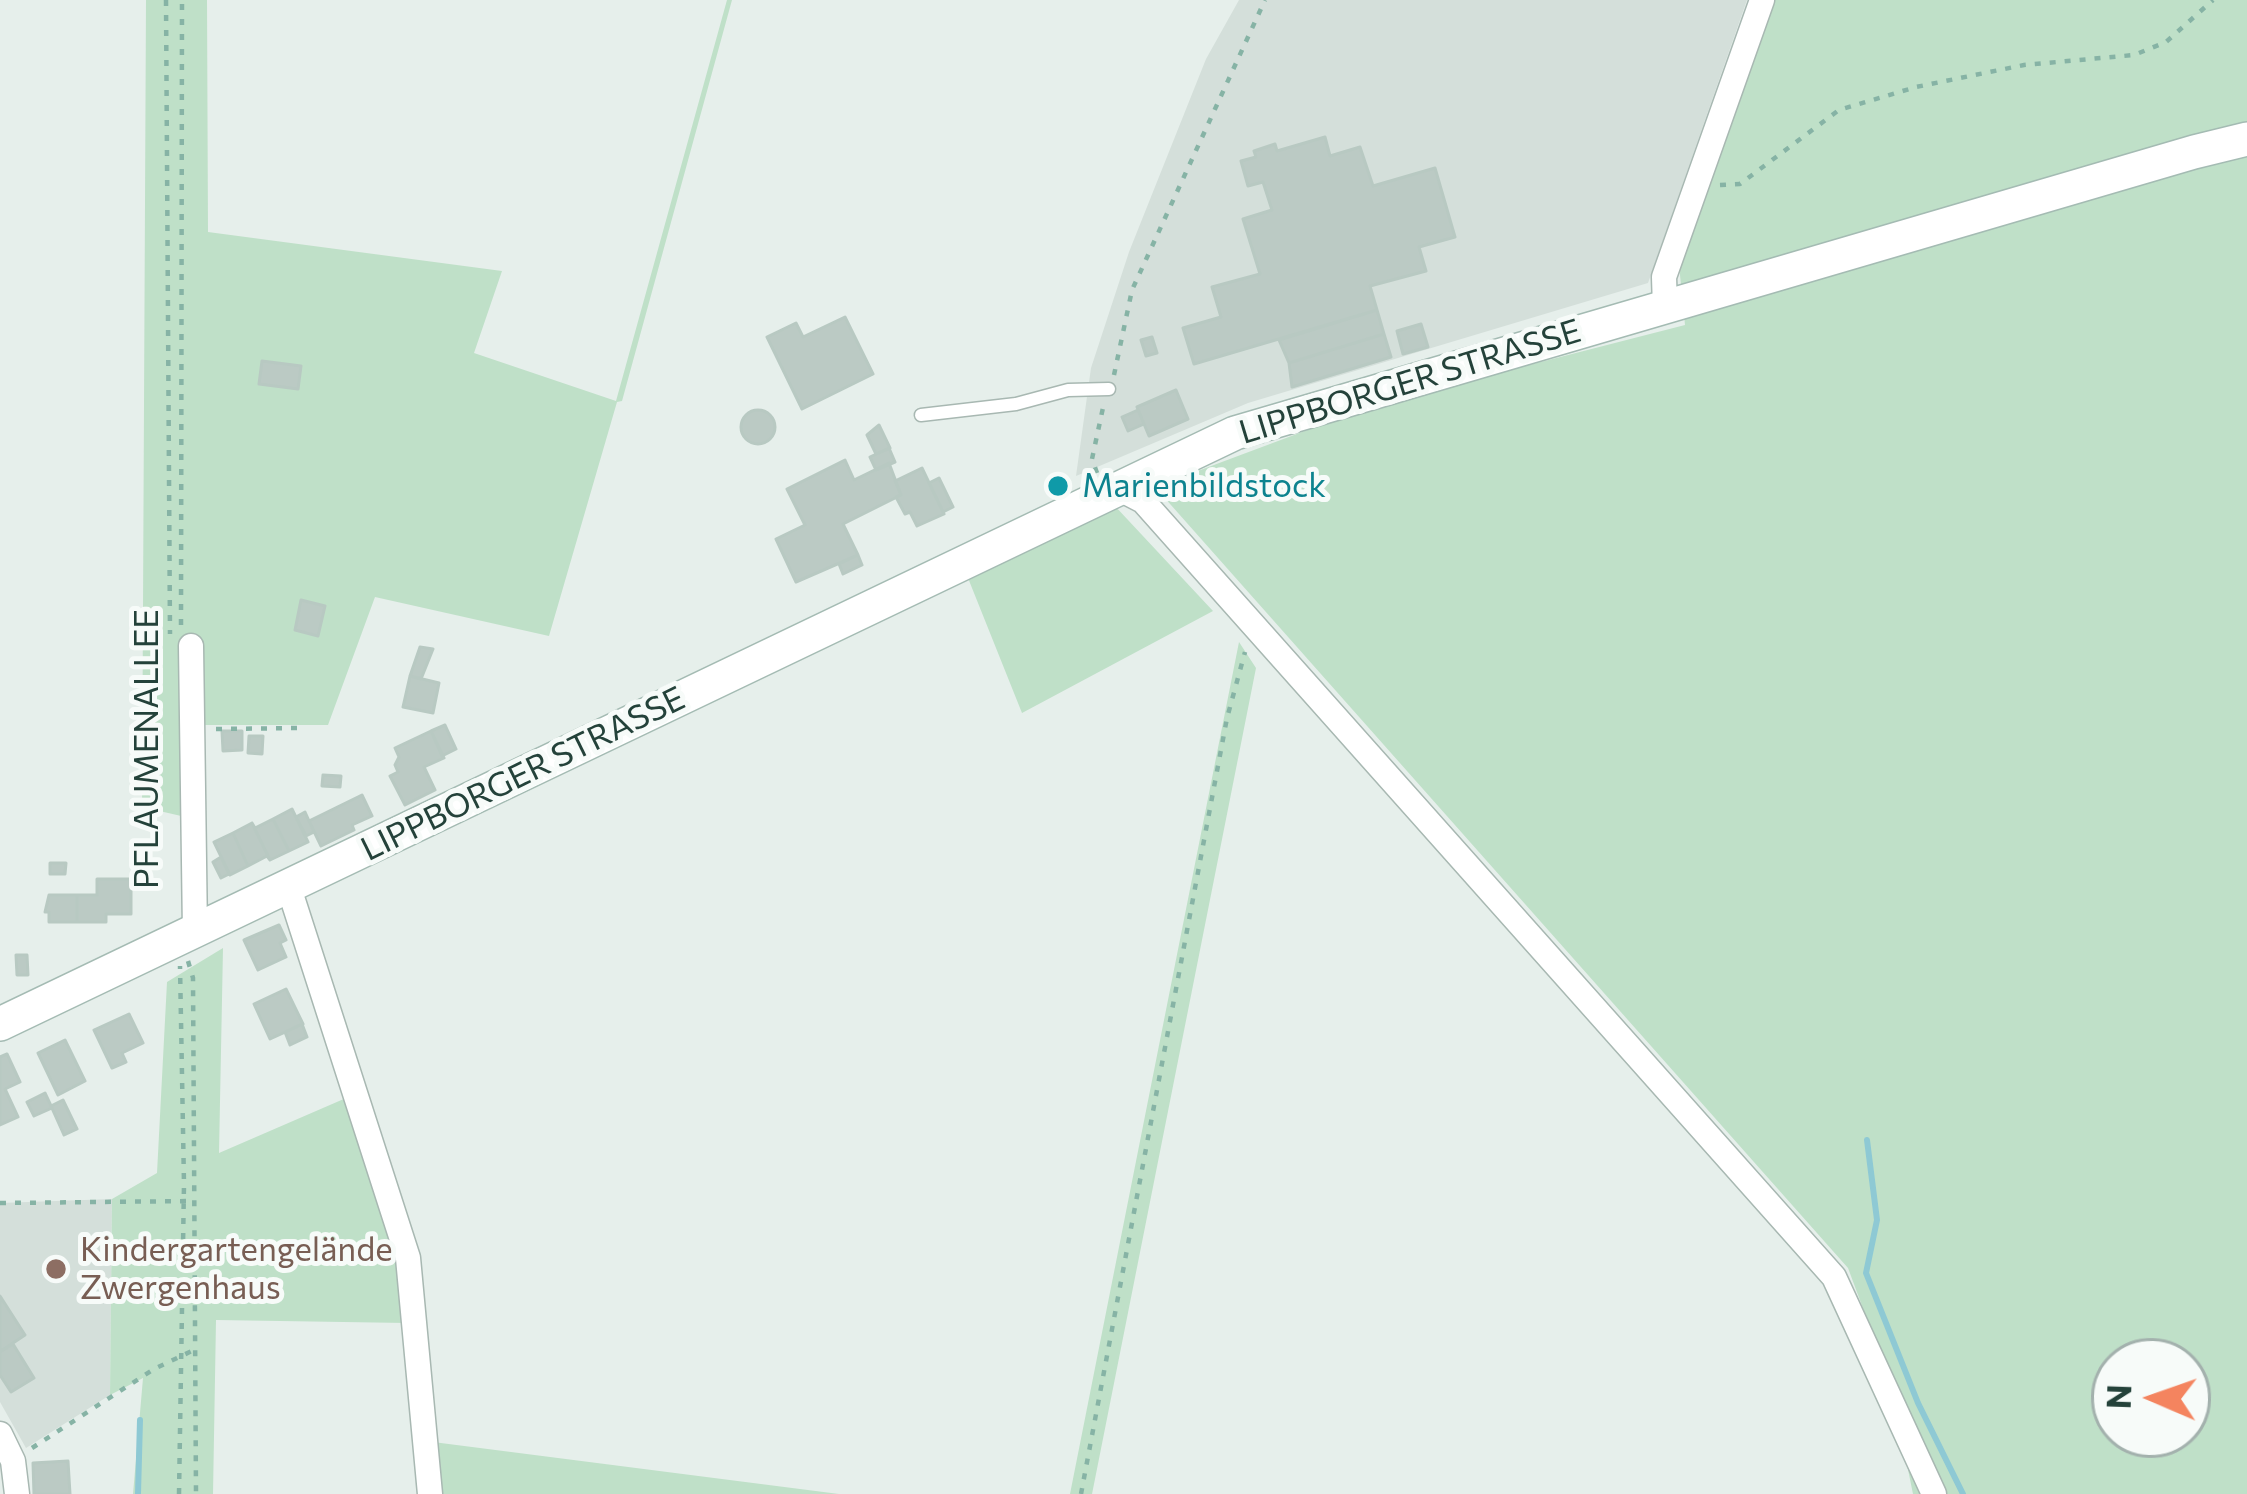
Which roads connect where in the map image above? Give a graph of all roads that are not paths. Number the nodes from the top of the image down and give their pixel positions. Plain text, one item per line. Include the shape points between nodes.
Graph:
1 (1762, 0) edge
2 (2247, 139) edge
3 (1665, 307) junction
4 (1109, 389) road end
5 (921, 415) dead end
6 (1116, 487) junction
7 (181, 650) road end
8 (289, 888) junction
9 (187, 936) junction
10 (0, 1024) edge
11 (0, 1434) edge
12 (17, 1494) edge
13 (430, 1494) edge
14 (1934, 1494) edge

1 - 3 street via 1664,277
2 - 3 street, LIPPBORGER STRASSE
3 - 6 street, LIPPBORGER STRASSE via 1235,433
4 - 5 lane
6 - 8 street, LIPPBORGER STRASSE
6 - 14 street via 1143,501 1834,1277
7 - 9 street via 192,730
8 - 9 street, LIPPBORGER STRASSE
8 - 13 street via 408,1258
9 - 10 street, LIPPBORGER STRASSE
11 - 12 street

